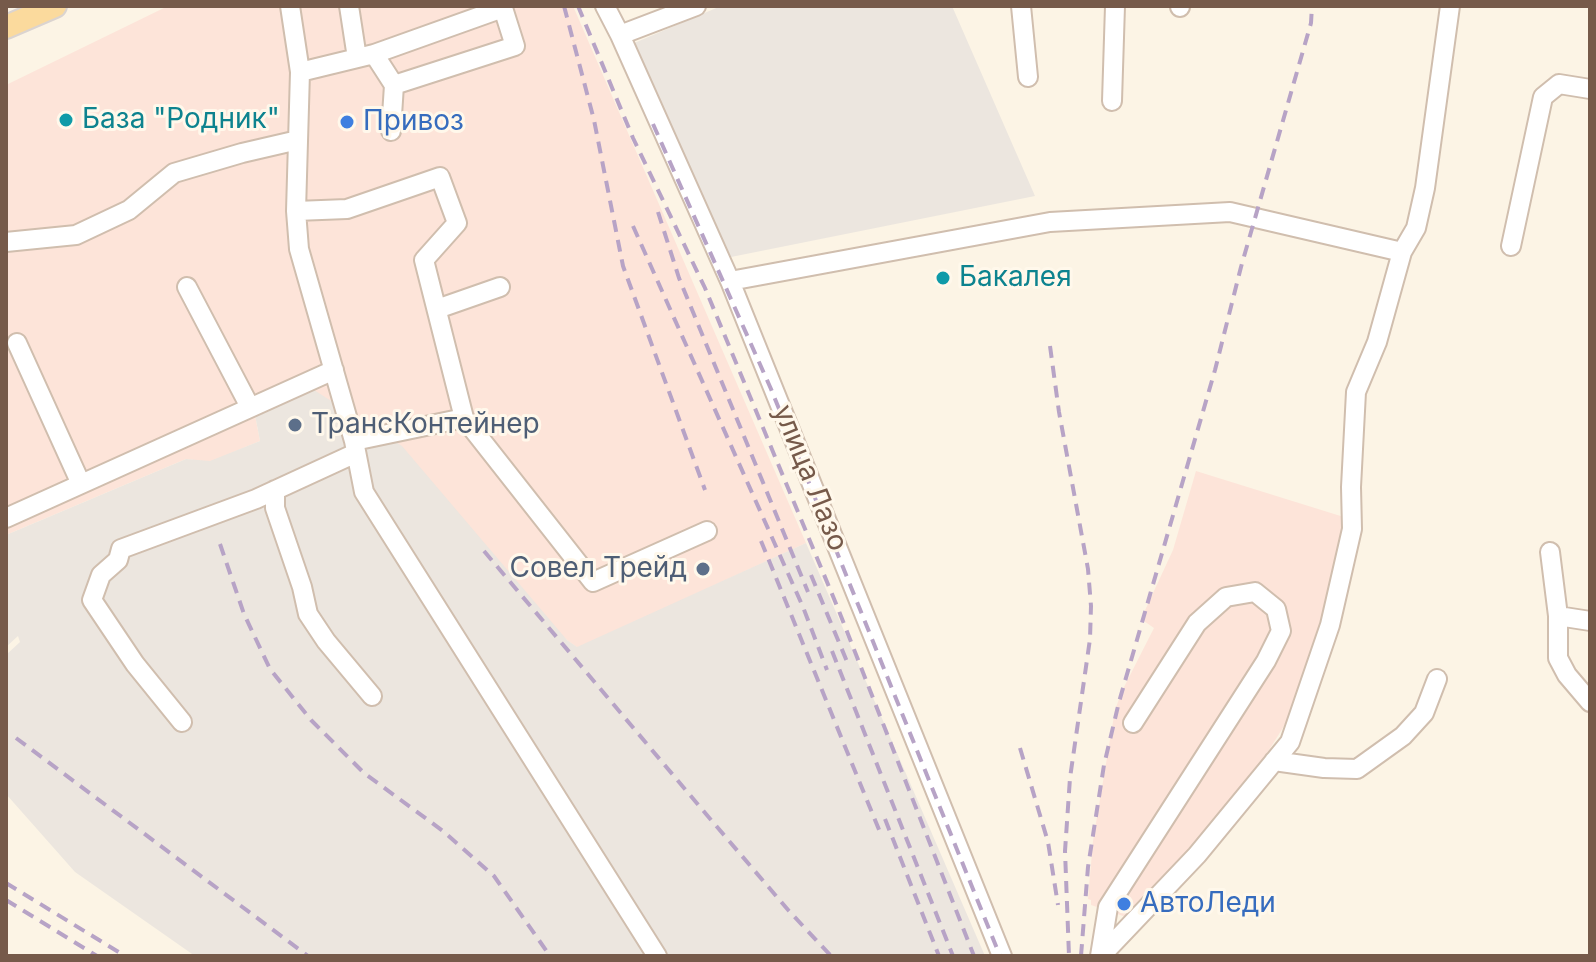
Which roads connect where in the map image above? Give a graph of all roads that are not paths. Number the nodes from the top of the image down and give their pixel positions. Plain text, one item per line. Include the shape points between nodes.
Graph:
1 (55, 6) edge
2 (290, 6) edge
3 (349, 6) edge
4 (605, 6) edge
5 (696, 6) edge
6 (1021, 6) edge
7 (1115, 6) edge
8 (1450, 6) edge
9 (6, 27) edge
10 (620, 35) junction
11 (366, 56) junction
12 (300, 72) junction
13 (1028, 77) dead end
14 (394, 85) junction
15 (1590, 89) edge
16 (1112, 101) dead end
17 (391, 131) dead end
18 (298, 140) junction
19 (296, 211) junction
20 (6, 242) edge
21 (1511, 246) dead end
22 (1402, 252) junction
23 (730, 281) junction
24 (187, 287) dead end
25 (500, 287) dead end
26 (437, 309) junction
27 (17, 343) dead end
28 (334, 370) junction
29 (250, 407) junction
30 (464, 418) junction
31 (355, 447) junction
32 (81, 484) junction
33 (275, 490) junction
34 (6, 518) edge
35 (707, 531) dead end
36 (1550, 552) dead end
37 (1558, 616) junction
38 (1590, 621) edge
39 (1437, 679) dead end
40 (372, 696) dead end
41 (1590, 702) edge
42 (182, 722) dead end
43 (1133, 723) dead end
44 (1274, 761) junction
45 (657, 956) edge
46 (1002, 956) edge
47 (1100, 956) edge

1 - 9 main road
2 - 12 street
3 - 11 street
4 - 10 street, улица Лазо
5 - 10 street
6 - 13 street
7 - 16 street
8 - 22 street via 1422,201 1416,228
10 - 23 street, улица Лазо
11 - 12 street
11 - 14 street
11 - 14 street via 503,8 515,46
12 - 18 street
14 - 17 street
15 - 21 street via 1559,84 1543,97
18 - 19 street
18 - 20 street via 174,173 129,210 76,235
19 - 26 street via 347,209 440,177 457,223 424,260
19 - 28 street via 299,249
22 - 23 street via 1230,212 1050,222
22 - 44 street via 1377,342 1356,392 1352,529 1330,625 1290,742
23 - 46 street, улица Лазо
24 - 29 street
25 - 26 street
26 - 30 street
27 - 32 street
28 - 29 street
28 - 31 street
29 - 32 street
30 - 31 street
30 - 35 street via 593,582
31 - 33 street
31 - 45 street via 364,492
32 - 34 street
33 - 40 street via 275,508 308,614
33 - 42 street via 121,549 97,583 92,600
36 - 37 street
37 - 38 street
37 - 41 street via 1558,658
39 - 44 street via 1424,713 1403,736 1357,769
43 - 47 street via 1197,623 1226,597 1255,592 1276,609 1281,631 1266,661 1108,907
44 - 47 street via 1197,855

